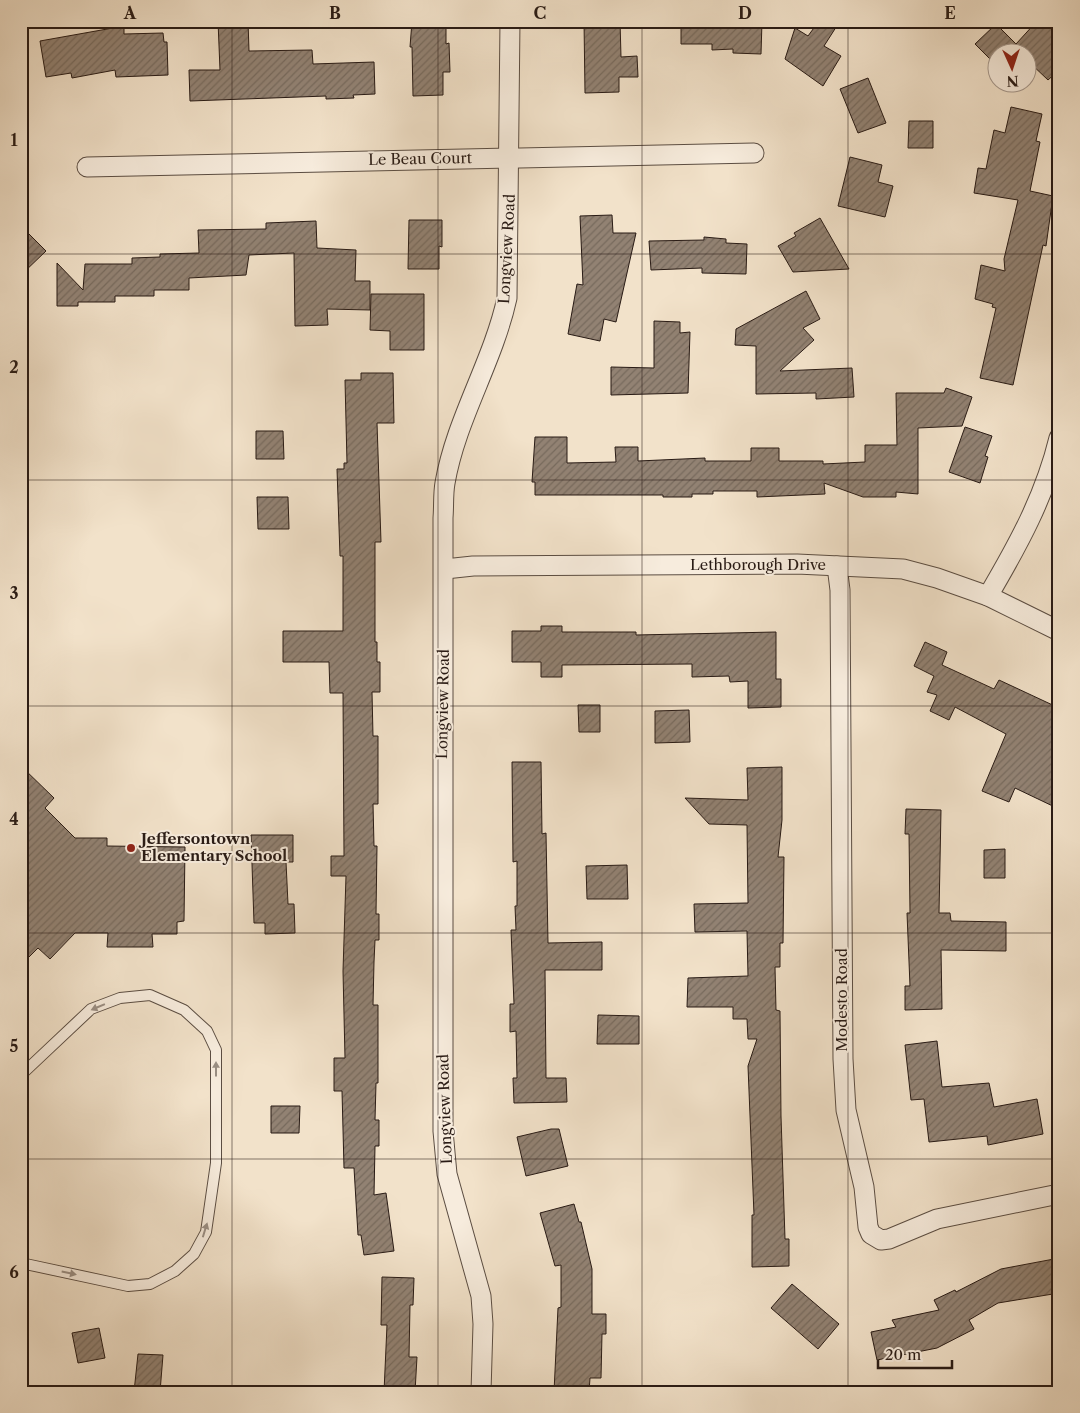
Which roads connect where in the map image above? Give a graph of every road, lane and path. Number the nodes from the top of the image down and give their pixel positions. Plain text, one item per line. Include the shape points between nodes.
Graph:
1 (510, 21) edge
2 (754, 153) dead end
3 (510, 157) junction
4 (87, 166) dead end
5 (1059, 438) edge
6 (837, 566) junction
7 (444, 569) junction
8 (988, 596) junction
9 (1059, 631) edge
10 (21, 1075) edge
11 (1059, 1194) edge
12 (21, 1263) edge
13 (481, 1392) edge

1 - 3 street, Longview Road
2 - 3 street, Le Beau Court
3 - 4 street, Le Beau Court
3 - 7 street, Longview Road via 507,298 500,327 452,452 445,484
5 - 8 street via 1042,496
6 - 7 street, Lethborough Drive via 483,566
6 - 8 street, Lethborough Drive via 903,569
6 - 11 street, Modesto Road via 840,590 842,1059 846,1110 864,1187 868,1227 871,1234 881,1240 889,1240 937,1219
7 - 13 street, Longview Road via 443,1131 447,1174 481,1296
8 - 9 street, Lethborough Drive
12 -> 10 lane via 128,1286 150,1284 175,1271 194,1254 206,1232 216,1163 216,1050 207,1031 184,1010 150,995 120,998 91,1010

